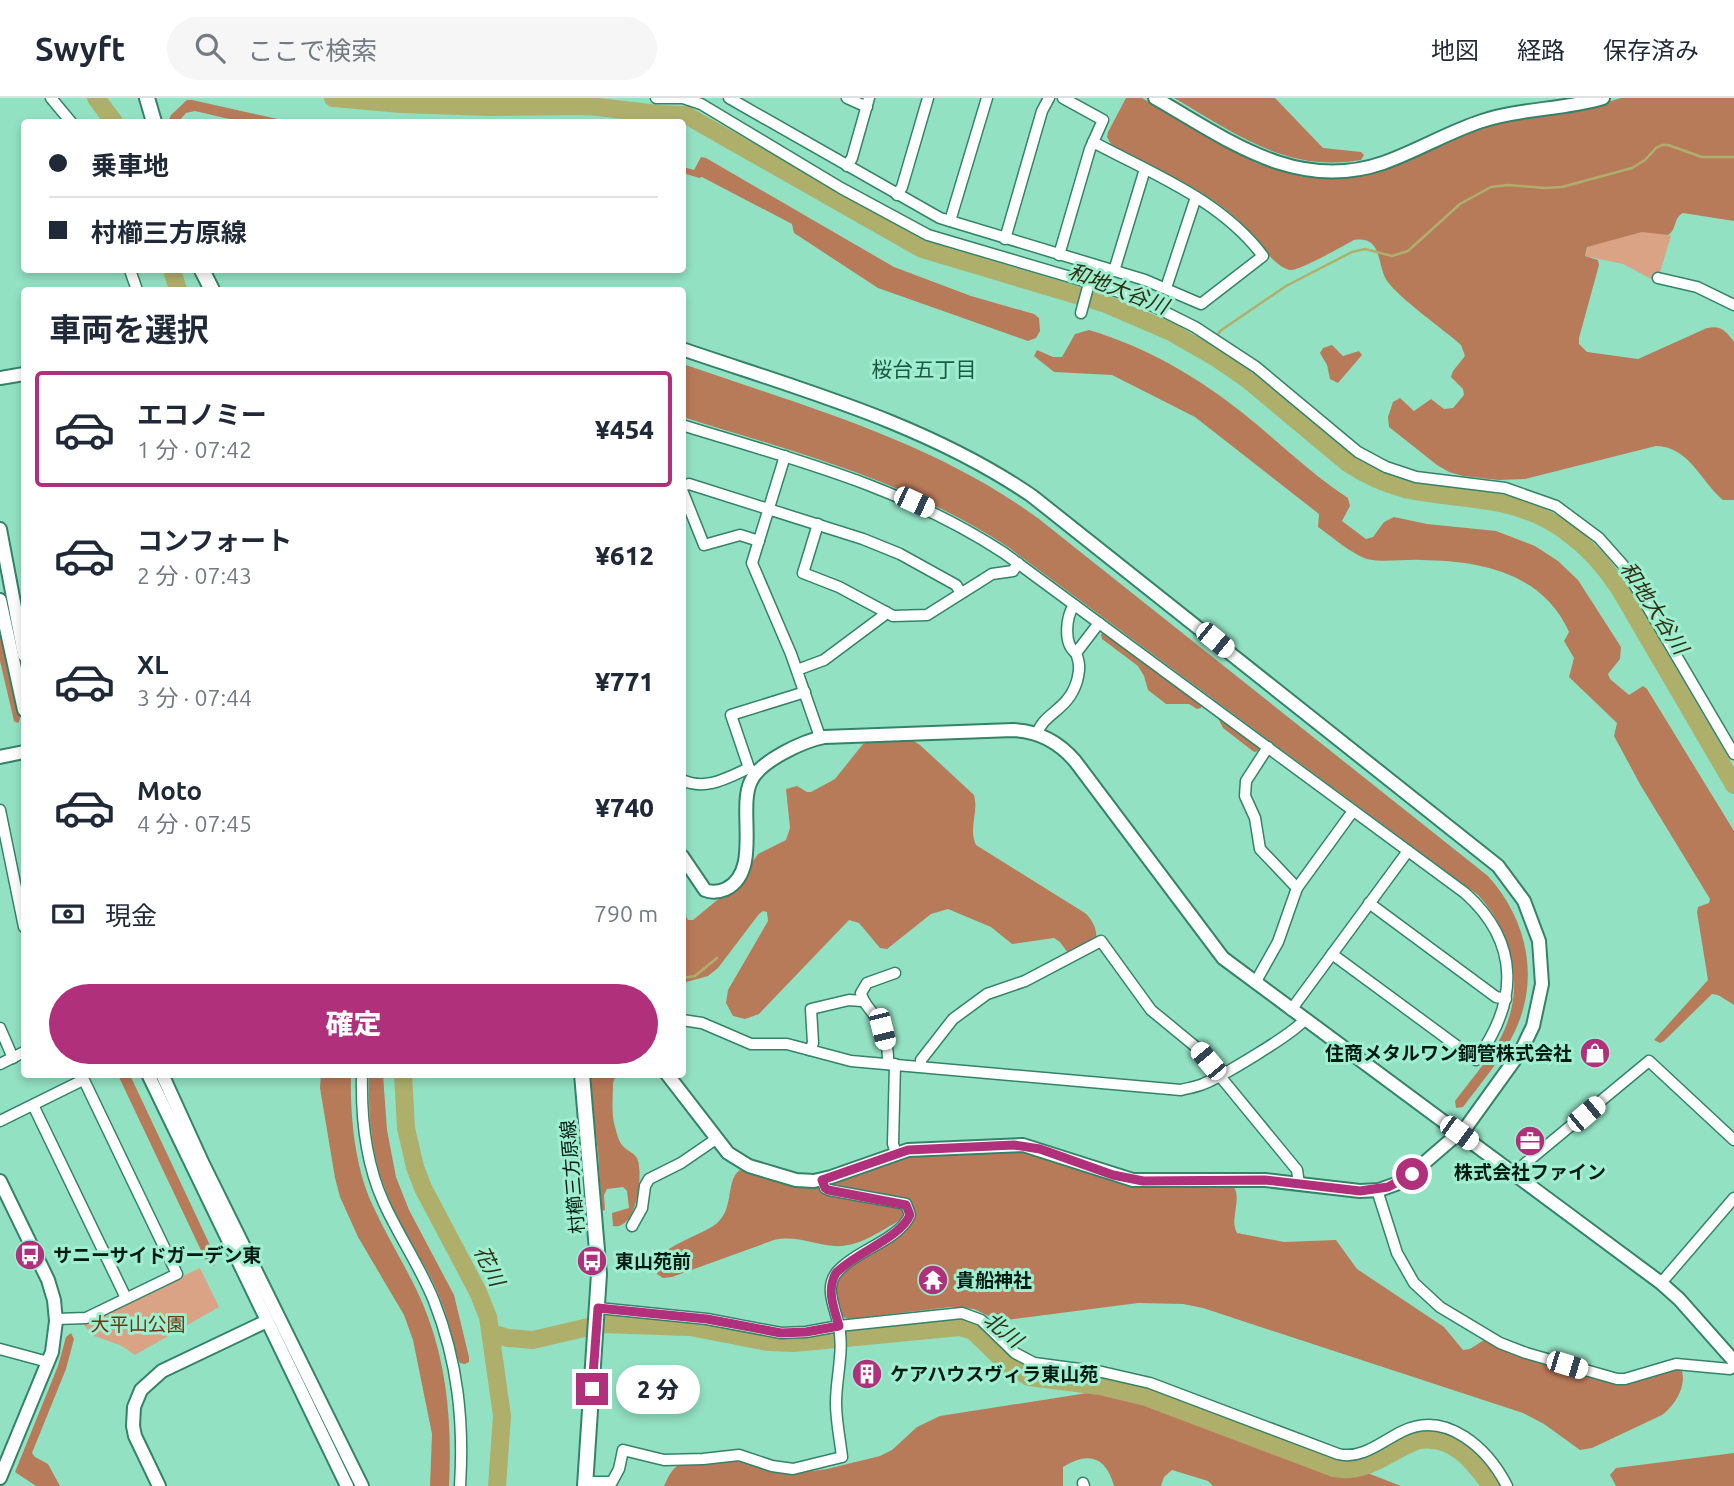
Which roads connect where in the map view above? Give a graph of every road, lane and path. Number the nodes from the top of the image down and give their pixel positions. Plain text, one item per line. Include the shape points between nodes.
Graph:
1 (51, 98) edge
2 (147, 98) edge
3 (656, 98) edge
4 (729, 98) edge
5 (847, 98) edge
6 (928, 98) edge
7 (987, 98) edge
8 (1049, 98) edge
9 (1063, 98) edge
10 (1156, 98) edge
11 (1603, 98) edge
12 (868, 102) edge
13 (68, 119) edge
14 (153, 119) edge
15 (1093, 142) junction
16 (847, 166) junction
17 (1145, 169) junction
18 (897, 195) junction
19 (1196, 197) junction
20 (950, 222) junction
21 (1005, 239) junction
22 (1059, 255) junction
23 (1094, 265) junction
24 (1114, 271) junction
25 (1658, 278) dead end
26 (1089, 284) junction
27 (1166, 288) junction
28 (1734, 305) edge
29 (1081, 312) dead end
30 (686, 350) edge
31 (21, 375) edge
32 (0, 379) edge
33 (686, 426) edge
34 (785, 456) junction
35 (686, 486) edge
36 (686, 498) edge
37 (769, 509) junction
38 (818, 524) junction
39 (0, 529) edge
40 (759, 541) junction
41 (1018, 563) junction
42 (961, 593) junction
43 (0, 600) edge
44 (1074, 605) junction
45 (886, 612) junction
46 (1099, 623) junction
47 (21, 639) edge
48 (1076, 653) junction
49 (797, 670) junction
50 (805, 692) junction
51 (21, 696) edge
52 (1037, 734) junction
53 (820, 737) junction
54 (1268, 747) junction
55 (21, 753) edge
56 (1734, 754) edge
57 (0, 757) edge
58 (752, 771) junction
59 (686, 781) edge
60 (0, 810) edge
61 (1353, 811) junction
62 (1408, 851) junction
63 (686, 862) edge
64 (1297, 888) junction
65 (1369, 903) junction
66 (21, 912) edge
67 (1332, 954) junction
68 (895, 973) dead end
69 (1255, 982) junction
70 (1506, 999) junction
71 (862, 1000) junction
72 (1292, 1010) junction
73 (1305, 1020) junction
74 (686, 1021) edge
75 (0, 1028) edge
76 (810, 1050) junction
77 (21, 1054) edge
78 (13, 1058) junction
79 (0, 1064) edge
80 (892, 1064) junction
81 (921, 1066) junction
82 (1219, 1075) junction
83 (80, 1078) edge
84 (82, 1078) edge
85 (150, 1078) edge
86 (164, 1078) edge
87 (362, 1078) edge
88 (582, 1078) edge
89 (670, 1078) edge
90 (33, 1105) junction
91 (0, 1121) edge
92 (1459, 1133) junction
93 (716, 1139) junction
94 (1734, 1140) edge
95 (896, 1153) junction
96 (1515, 1175) junction
97 (822, 1180) junction
98 (0, 1181) edge
99 (1298, 1184) junction
100 (1377, 1190) junction
101 (1734, 1198) edge
102 (632, 1226) dead end
103 (1661, 1283) junction
104 (126, 1298) junction
105 (598, 1311) junction
106 (56, 1320) junction
107 (267, 1321) junction
108 (840, 1329) junction
109 (0, 1349) edge
110 (48, 1362) junction
111 (1734, 1363) edge
112 (2, 1470) edge
113 (585, 1484) edge
114 (159, 1486) edge
115 (347, 1486) edge
116 (362, 1486) edge
117 (460, 1486) edge
118 (1507, 1486) edge

1 - 13 street
2 - 14 main road
3 - 26 street via 683,98 701,104 928,235
4 - 16 street
5 - 12 street
6 - 18 street
7 - 20 street
8 - 21 street
9 - 15 street via 1103,120
10 - 11 street via 1259,156 1320,172 1382,163 1495,117
12 - 16 street
15 - 17 street
15 - 22 street
16 - 18 street
17 - 19 street
17 - 24 street
18 - 20 street
19 - 27 street
19 - 27 street via 1232,221 1263,256 1201,304
20 - 21 street
21 - 22 street
22 - 23 street
23 - 24 street
23 - 26 street
24 - 27 street
25 - 28 street via 1693,286
26 - 29 street
26 - 56 street via 1162,310 1225,345 1358,452 1386,467 1416,477 1523,492 1578,521 1623,565
30 - 92 street via 901,425 1001,475 1048,507 1498,866 1516,888 1535,927 1542,969 1540,998 1521,1051
31 - 32 street
33 - 34 street
34 - 37 street
34 - 41 street via 914,502
35 - 37 street
36 - 40 street via 704,545 740,535
37 - 38 street
37 - 40 street
38 - 42 street via 900,554 956,584
38 - 45 street via 803,573
39 - 47 street
40 - 49 street via 752,563
41 - 42 street via 1013,570 992,574
41 - 44 street
42 - 45 street via 927,615
43 - 51 street
44 - 46 street
44 - 48 street via 1068,640
45 - 49 street via 824,660
46 - 48 street
46 - 54 street
48 - 52 street via 1081,667 1071,698
49 - 50 street
50 - 53 street
50 - 58 street via 732,715
52 - 53 street via 1013,730
52 - 69 street via 1068,753 1216,951
53 - 58 street
54 - 61 street
54 - 64 street via 1246,781 1245,796 1255,818 1260,849
55 - 57 street
58 - 59 street via 713,784
58 - 63 street via 746,859 732,885 715,892 705,890
60 - 66 street
61 - 62 street
61 - 64 street
62 - 65 street
62 - 70 street via 1465,893 1488,919 1506,962
64 - 69 street via 1278,942
65 - 67 street
65 - 70 street via 1496,997
67 - 70 street via 1476,1060 1496,1031
67 - 72 street
68 - 71 street via 864,986
69 - 72 street
71 - 76 street via 811,1009
71 - 80 street via 880,1024
72 - 73 street
73 - 82 street
73 - 92 street
74 - 76 street via 751,1044 787,1044
75 - 78 street
76 - 80 street
77 - 78 street
78 - 79 street
80 - 81 street
80 - 95 street
81 - 82 street via 1170,1090 1192,1088
81 - 82 street via 953,1019 970,1006 1101,941 1151,1010 1188,1039
82 - 99 street via 1297,1170
83 - 90 street
84 - 104 street via 177,1274
85 - 107 street
86 - 116 street
87 - 117 street via 376,1185 426,1282 445,1332 462,1418
88 - 105 main road, 村櫛三方原線 via 598,1255
89 - 93 street
90 - 91 street
90 - 104 street
92 - 96 street
92 - 100 street via 1404,1179
93 - 97 street via 735,1158 756,1168 796,1180
93 - 102 street via 649,1178
94 - 96 street via 1649,1061
95 - 97 street
95 - 99 street via 1023,1145 1133,1180
96 - 103 street
97 - 108 street via 828,1190 906,1205 910,1215 900,1229 836,1273 831,1295
98 - 106 street via 48,1280
99 - 100 street
100 - 111 street via 1397,1252 1414,1283 1440,1307 1500,1343 1617,1379 1672,1364 1730,1369
101 - 103 street
103 - 111 street
104 - 106 street via 86,1318
105 - 108 street via 707,1319 781,1333
105 - 113 main road, 村櫛三方原線
106 - 110 street
107 - 114 street via 162,1371 141,1390 133,1426
107 - 115 street
108 - 113 street via 836,1404 842,1457 793,1469 739,1455 664,1460 623,1450 612,1482
108 - 118 street via 951,1313 972,1315 1015,1353 1034,1363 1150,1383 1346,1456 1416,1426 1441,1425 1473,1443
109 - 110 street
110 - 112 street

